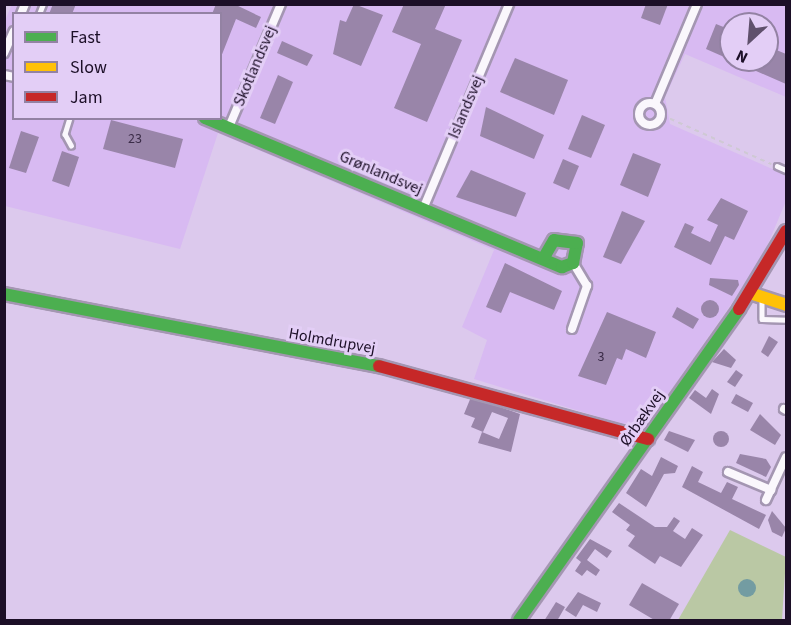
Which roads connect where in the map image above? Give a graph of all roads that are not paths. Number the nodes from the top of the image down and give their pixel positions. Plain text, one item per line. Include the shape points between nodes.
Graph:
1 (281, 4) edge
2 (509, 4) edge
3 (697, 4) edge
4 (12, 36) edge
5 (4, 53) edge
6 (655, 104) junction
7 (69, 120) edge
8 (210, 120) edge
9 (229, 127) junction
10 (71, 145) dead end
11 (777, 166) road end
12 (786, 170) edge
13 (423, 208) junction
14 (786, 231) edge
15 (543, 259) junction
16 (573, 263) junction
17 (750, 293) junction
18 (4, 294) edge
19 (762, 299) junction
20 (786, 305) edge
21 (786, 320) edge
22 (572, 329) dead end
23 (648, 439) junction
24 (786, 457) edge
25 (728, 472) dead end
26 (771, 490) junction
27 (766, 500) dead end
28 (519, 621) edge

1 - 9 street, Skotlandsvej
2 - 13 street, Islandsvej
3 - 6 street
4 - 5 street
6 - 6 street via 640,110 642,122 655,125 662,115
7 - 10 lane via 65,134
8 - 9 street, Grønlandsvej
9 - 13 street, Grønlandsvej
11 - 12 lane
13 - 15 street, Grønlandsvej
14 - 17 street, Ørbækvej
15 - 16 street, Grønlandsvej via 562,267
15 - 16 street via 561,236 577,243
16 - 22 street via 587,286
17 - 19 street
17 - 23 street, Ørbækvej
18 - 23 street, Holmdrupvej via 417,373
19 - 20 street
19 - 21 lane via 762,319
23 - 28 street, Ørbækvej
24 - 26 street
25 - 26 street
26 - 27 street

